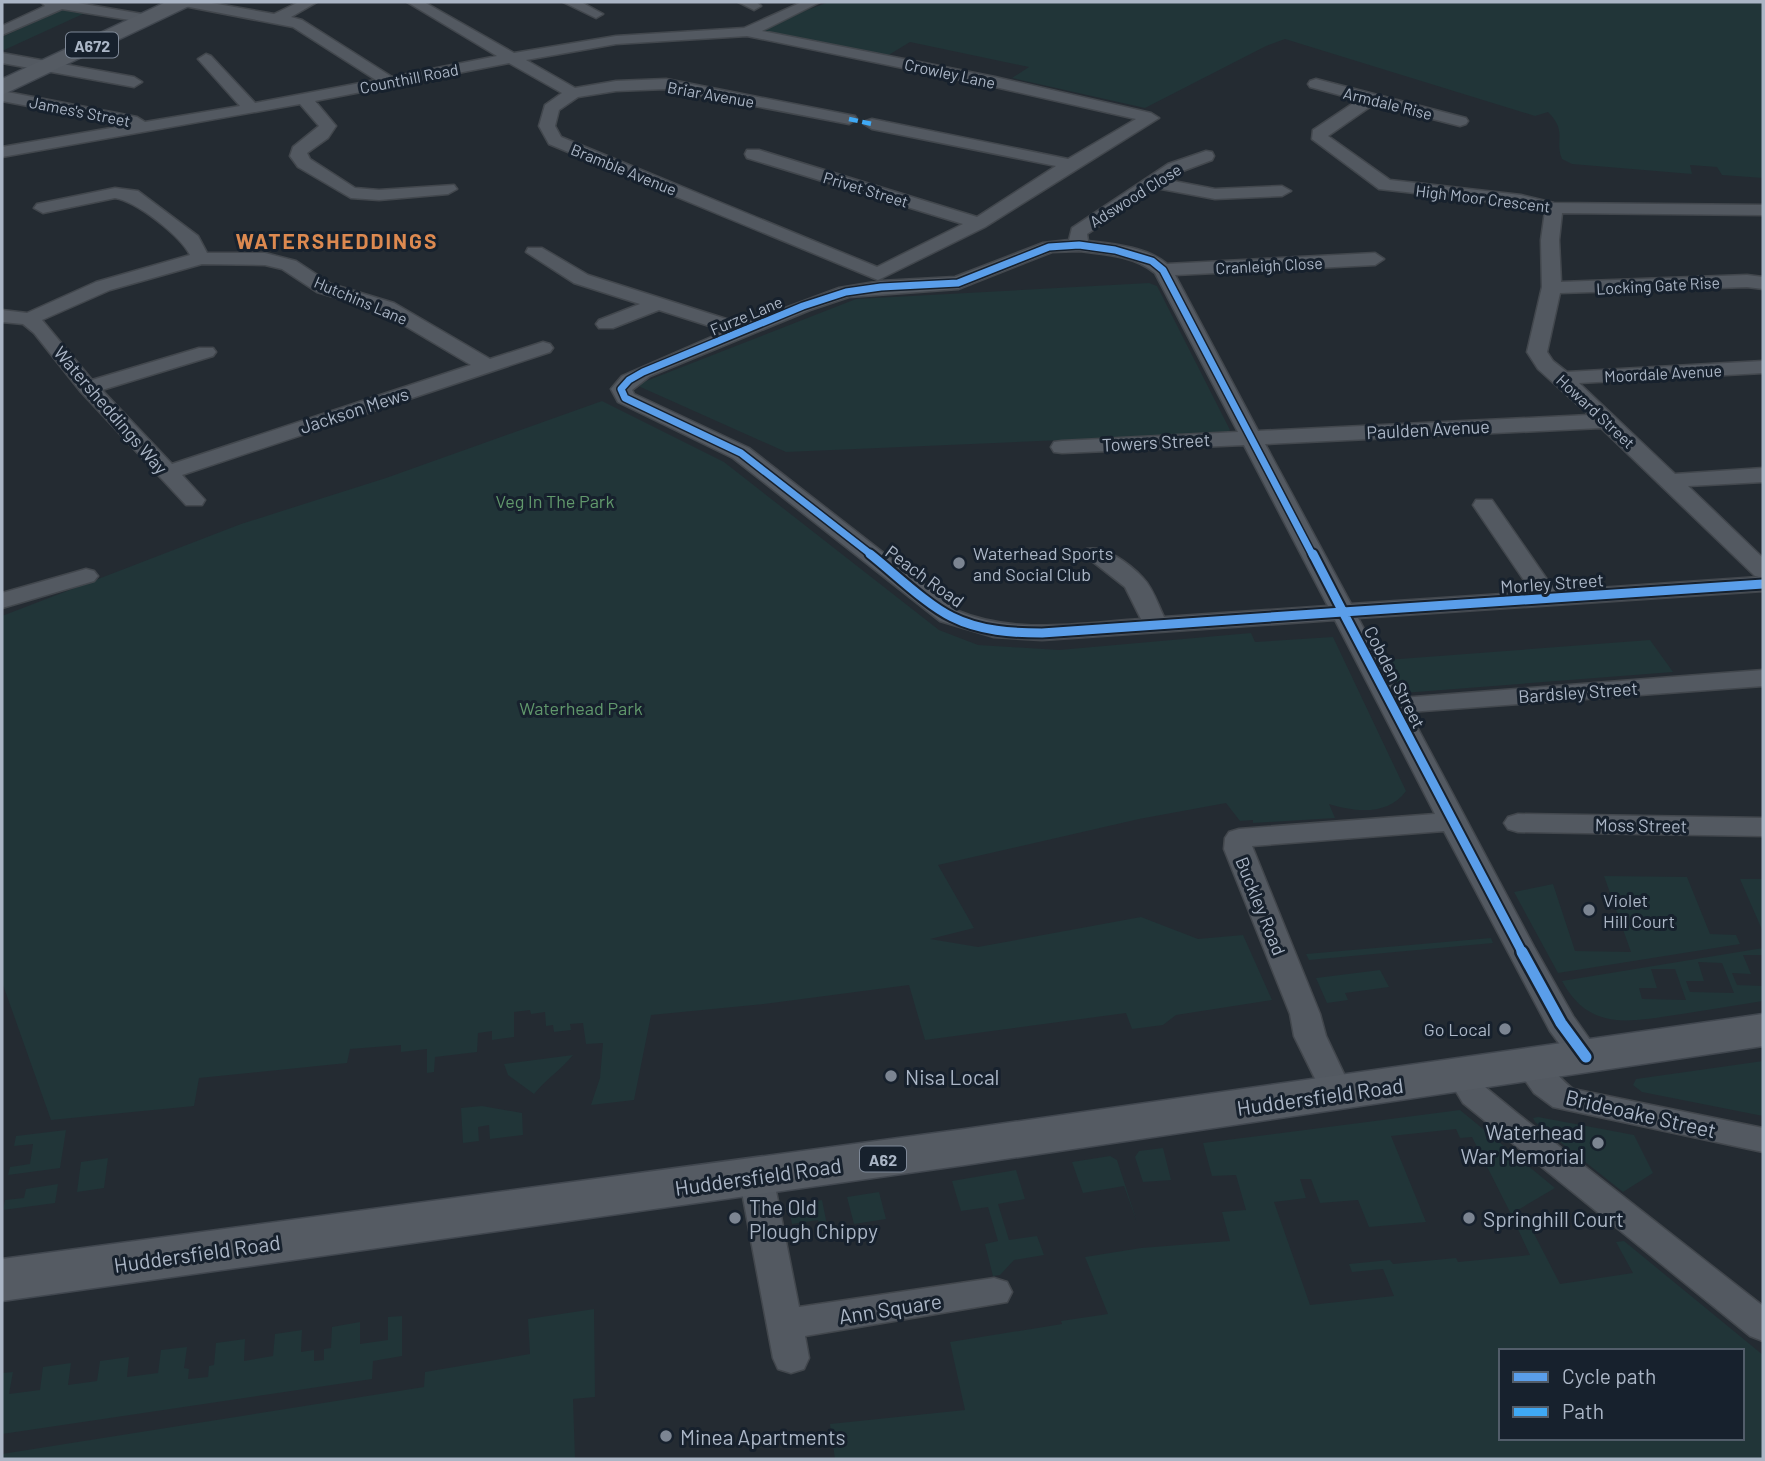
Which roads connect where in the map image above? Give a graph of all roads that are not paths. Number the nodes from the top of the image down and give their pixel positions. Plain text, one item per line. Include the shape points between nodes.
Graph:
1 (183, 2) edge
2 (310, 2) edge
3 (414, 2) edge
4 (570, 2) edge
5 (813, 2) edge
6 (55, 3) edge
7 (596, 14) dead end
8 (278, 18) junction
9 (148, 19) junction
10 (2, 31) edge
11 (747, 32) junction
12 (2, 58) edge
13 (511, 58) junction
14 (206, 59) dead end
15 (46, 66) junction
16 (388, 81) junction
17 (134, 82) dead end
18 (1316, 84) dead end
19 (2, 88) edge
20 (573, 93) junction
21 (2, 96) edge
22 (304, 99) junction
23 (1370, 99) junction
24 (251, 109) junction
25 (1152, 118) joint
26 (849, 119) dead end
27 (1460, 121) dead end
28 (872, 124) dead end
29 (159, 125) junction
30 (2, 152) edge
31 (753, 154) dead end
32 (1206, 156) dead end
33 (1074, 164) junction
34 (1153, 182) junction
35 (449, 189) dead end
36 (1282, 191) dead end
37 (715, 206) joint
38 (43, 208) dead end
39 (1554, 208) junction
40 (1763, 210) edge
41 (979, 223) junction
42 (1079, 245) junction
43 (535, 252) dead end
44 (201, 258) junction
45 (1375, 259) dead end
46 (1163, 270) junction
47 (879, 280) junction
48 (1763, 283) edge
49 (1552, 287) junction
50 (660, 303) junction
51 (2, 316) edge
52 (29, 320) junction
53 (606, 324) dead end
54 (744, 331) junction
55 (543, 348) dead end
56 (206, 352) dead end
57 (487, 366) junction
58 (1763, 367) edge
59 (1562, 378) junction
60 (88, 388) junction
61 (621, 394) joint
62 (1605, 421) junction
63 (1250, 437) junction
64 (1062, 447) dead end
65 (166, 473) junction
66 (1763, 475) edge
67 (1671, 481) junction
68 (194, 500) dead end
69 (1484, 505) dead end
70 (1095, 554) dead end
71 (1763, 570) edge
72 (86, 576) dead end
73 (1763, 584) edge
74 (1548, 598) junction
75 (2, 601) edge
76 (1343, 612) junction
77 (1156, 625) junction
78 (1763, 678) edge
79 (1392, 706) junction
80 (1452, 822) junction
81 (1518, 823) dead end
82 (1763, 827) edge
83 (1763, 1030) edge
84 (1586, 1056) junction
85 (1531, 1066) junction
86 (1462, 1075) junction
87 (1337, 1093) junction
88 (1763, 1140) edge
89 (756, 1177) junction
90 (2, 1280) edge
91 (994, 1292) dead end
92 (1763, 1326) edge

1 - 8 street
1 - 9 main road, A672
2 - 8 street
3 - 13 street
4 - 7 street
5 - 11 street, Counthill Road
6 - 9 street
6 - 10 street
8 - 16 street via 296,23
9 - 15 main road, A672
11 - 13 street, Counthill Road via 594,43
11 - 25 street, Crowley Lane
12 - 15 street
13 - 16 street, Counthill Road
13 - 20 street
14 - 24 street
15 - 17 street
15 - 19 main road, A672
16 - 22 street, Counthill Road
18 - 23 street, Armdale Rise
20 - 26 street, Briar Avenue via 666,84
20 - 37 street, Bramble Avenue via 551,108 547,126 555,140
21 - 29 street, James's Street
22 - 24 street, Counthill Road
22 - 35 street via 328,126 299,151 304,163 351,192 379,195
23 - 27 street, Armdale Rise
23 - 39 street, High Moor Crescent via 1319,134 1385,185
24 - 29 street, Counthill Road
25 - 33 street, Furze Lane
28 - 33 street
29 - 30 street, Counthill Road
31 - 41 street, Privet Street
32 - 34 street, Adswood Close
33 - 41 street, Furze Lane
34 - 36 street via 1216,194
34 - 42 street, Adswood Close via 1078,232
37 - 47 street, Bramble Avenue
38 - 44 street via 116,193 132,195 192,240
39 - 40 street, High Moor Crescent
39 - 49 street, Howard Street
41 - 47 street, Furze Lane
42 - 46 street via 1132,254
42 - 47 street via 1049,247 958,284
43 - 50 street via 581,279
44 - 52 street, Hutchins Lane via 92,289
44 - 57 street, Hutchins Lane via 265,259 289,265 324,288 387,307
45 - 46 street, Cranleigh Close
46 - 63 street, Cobden Street
47 - 54 street, Furze Lane
48 - 49 street, Locking Gate Rise
49 - 59 street, Howard Street via 1537,352
50 - 53 street
50 - 54 street
51 - 52 street
52 - 60 street, Watersheddings Way
54 - 61 street, Furze Lane via 643,372 623,385
55 - 57 street, Jackson Mews
56 - 60 street
57 - 65 street, Jackson Mews
58 - 59 street, Moordale Avenue
59 - 62 street, Howard Street
60 - 65 street, Watersheddings Way
61 - 77 street, Peach Road via 741,453 960,621 1026,633
62 - 63 street, Paulden Avenue
62 - 67 street, Howard Street
63 - 64 street, Towers Street
63 - 76 street, Cobden Street
65 - 68 street, Watersheddings Way
66 - 67 street
67 - 71 street, Howard Street
69 - 74 street
70 - 77 street via 1135,583
72 - 75 street
73 - 74 street, Morley Street
74 - 76 street, Morley Street
76 - 77 street, Peach Road
76 - 79 street, Cobden Street
78 - 79 street, Bardsley Street
79 - 80 street, Cobden Street
80 - 84 street, Cobden Street via 1555,1012
80 - 87 street, Buckley Road via 1239,838 1238,849 1310,1036
81 - 82 street, Moss Street
83 - 84 main road, Huddersfield Road / A62
84 - 85 main road, Huddersfield Road / A62
85 - 86 main road, Huddersfield Road / A62
85 - 88 street, Brideoake Street via 1564,1099
86 - 87 main road, Huddersfield Road / A62
86 - 92 street via 1474,1095 1506,1123
87 - 89 main road, Huddersfield Road / A62
89 - 90 main road, Huddersfield Road / A62
89 - 91 street, Ann Square via 789,1341

